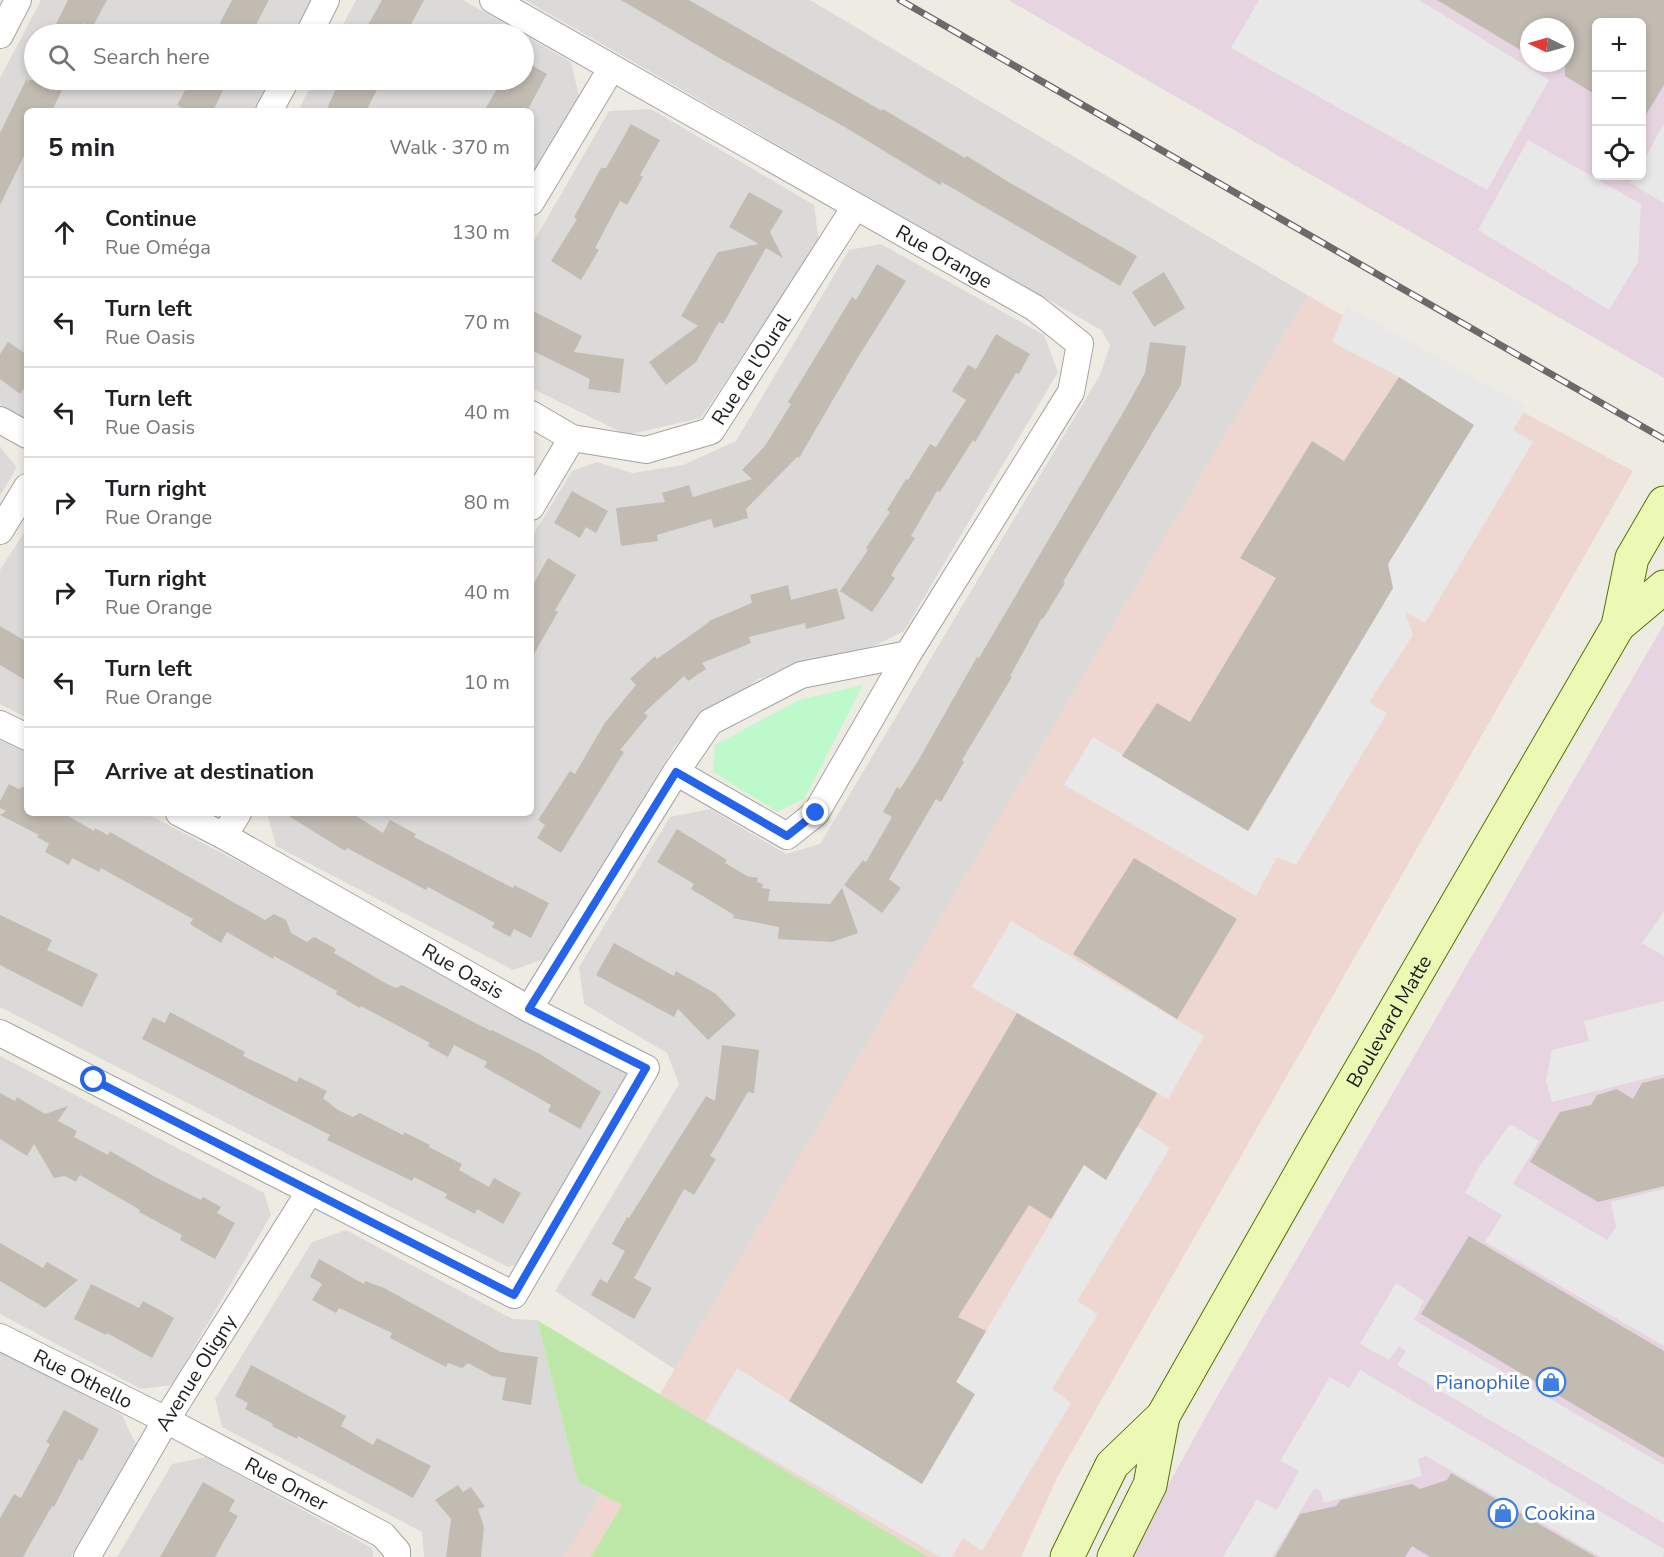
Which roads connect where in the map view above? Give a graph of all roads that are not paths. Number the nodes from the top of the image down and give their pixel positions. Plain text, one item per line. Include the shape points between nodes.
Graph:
1 (18, 0) edge
2 (326, 0) edge
3 (493, 0) edge
4 (314, 24) edge
5 (0, 35) edge
6 (611, 69) junction
7 (280, 90) edge
8 (271, 108) edge
9 (534, 197) edge
10 (855, 207) junction
11 (534, 416) edge
12 (0, 420) edge
13 (24, 433) edge
14 (572, 438) junction
15 (24, 492) edge
16 (534, 502) edge
17 (1664, 503) edge
18 (0, 531) edge
19 (1664, 587) edge
20 (1618, 626) junction
21 (908, 654) junction
22 (0, 724) edge
23 (24, 736) edge
24 (676, 772) junction
25 (185, 816) edge
26 (236, 816) edge
27 (224, 836) junction
28 (529, 1009) junction
29 (0, 1033) edge
30 (310, 1191) junction
31 (0, 1337) edge
32 (1163, 1416) junction
33 (166, 1420) junction
34 (87, 1557) edge
35 (397, 1557) edge
36 (1067, 1557) edge
37 (1113, 1557) edge

1 - 5 street
2 - 4 street
3 - 6 street, Rue Orange
6 - 9 street
6 - 10 street, Rue Orange
7 - 8 street
10 - 14 street, Rue de l'Oural via 711,431 646,450
10 - 21 street, Rue Orange via 1035,308 1080,344 1071,392
11 - 14 street, Rue de l'Oural
12 - 13 street
14 - 16 street
15 - 18 street
17 - 20 main road, Boulevard Matte via 1632,558
19 - 20 main road, Boulevard Matte
20 - 32 main road, Boulevard Matte
21 - 24 street via 801,675 710,722
21 - 24 street, Rue Orange via 816,813 787,836
22 - 23 street
24 - 28 street
25 - 27 street, Rue Oasis
26 - 27 street
27 - 28 street, Rue Oasis
28 - 30 street, Rue Oasis via 646,1068 514,1295
29 - 30 street
30 - 33 street, Avenue Oligny
31 - 33 street, Rue Othello
32 - 36 main road, Boulevard Matte via 1112,1465
32 - 37 main road, Boulevard Matte via 1150,1485
33 - 34 street, Avenue Oligny
33 - 35 street, Rue Omer via 383,1536 397,1551

